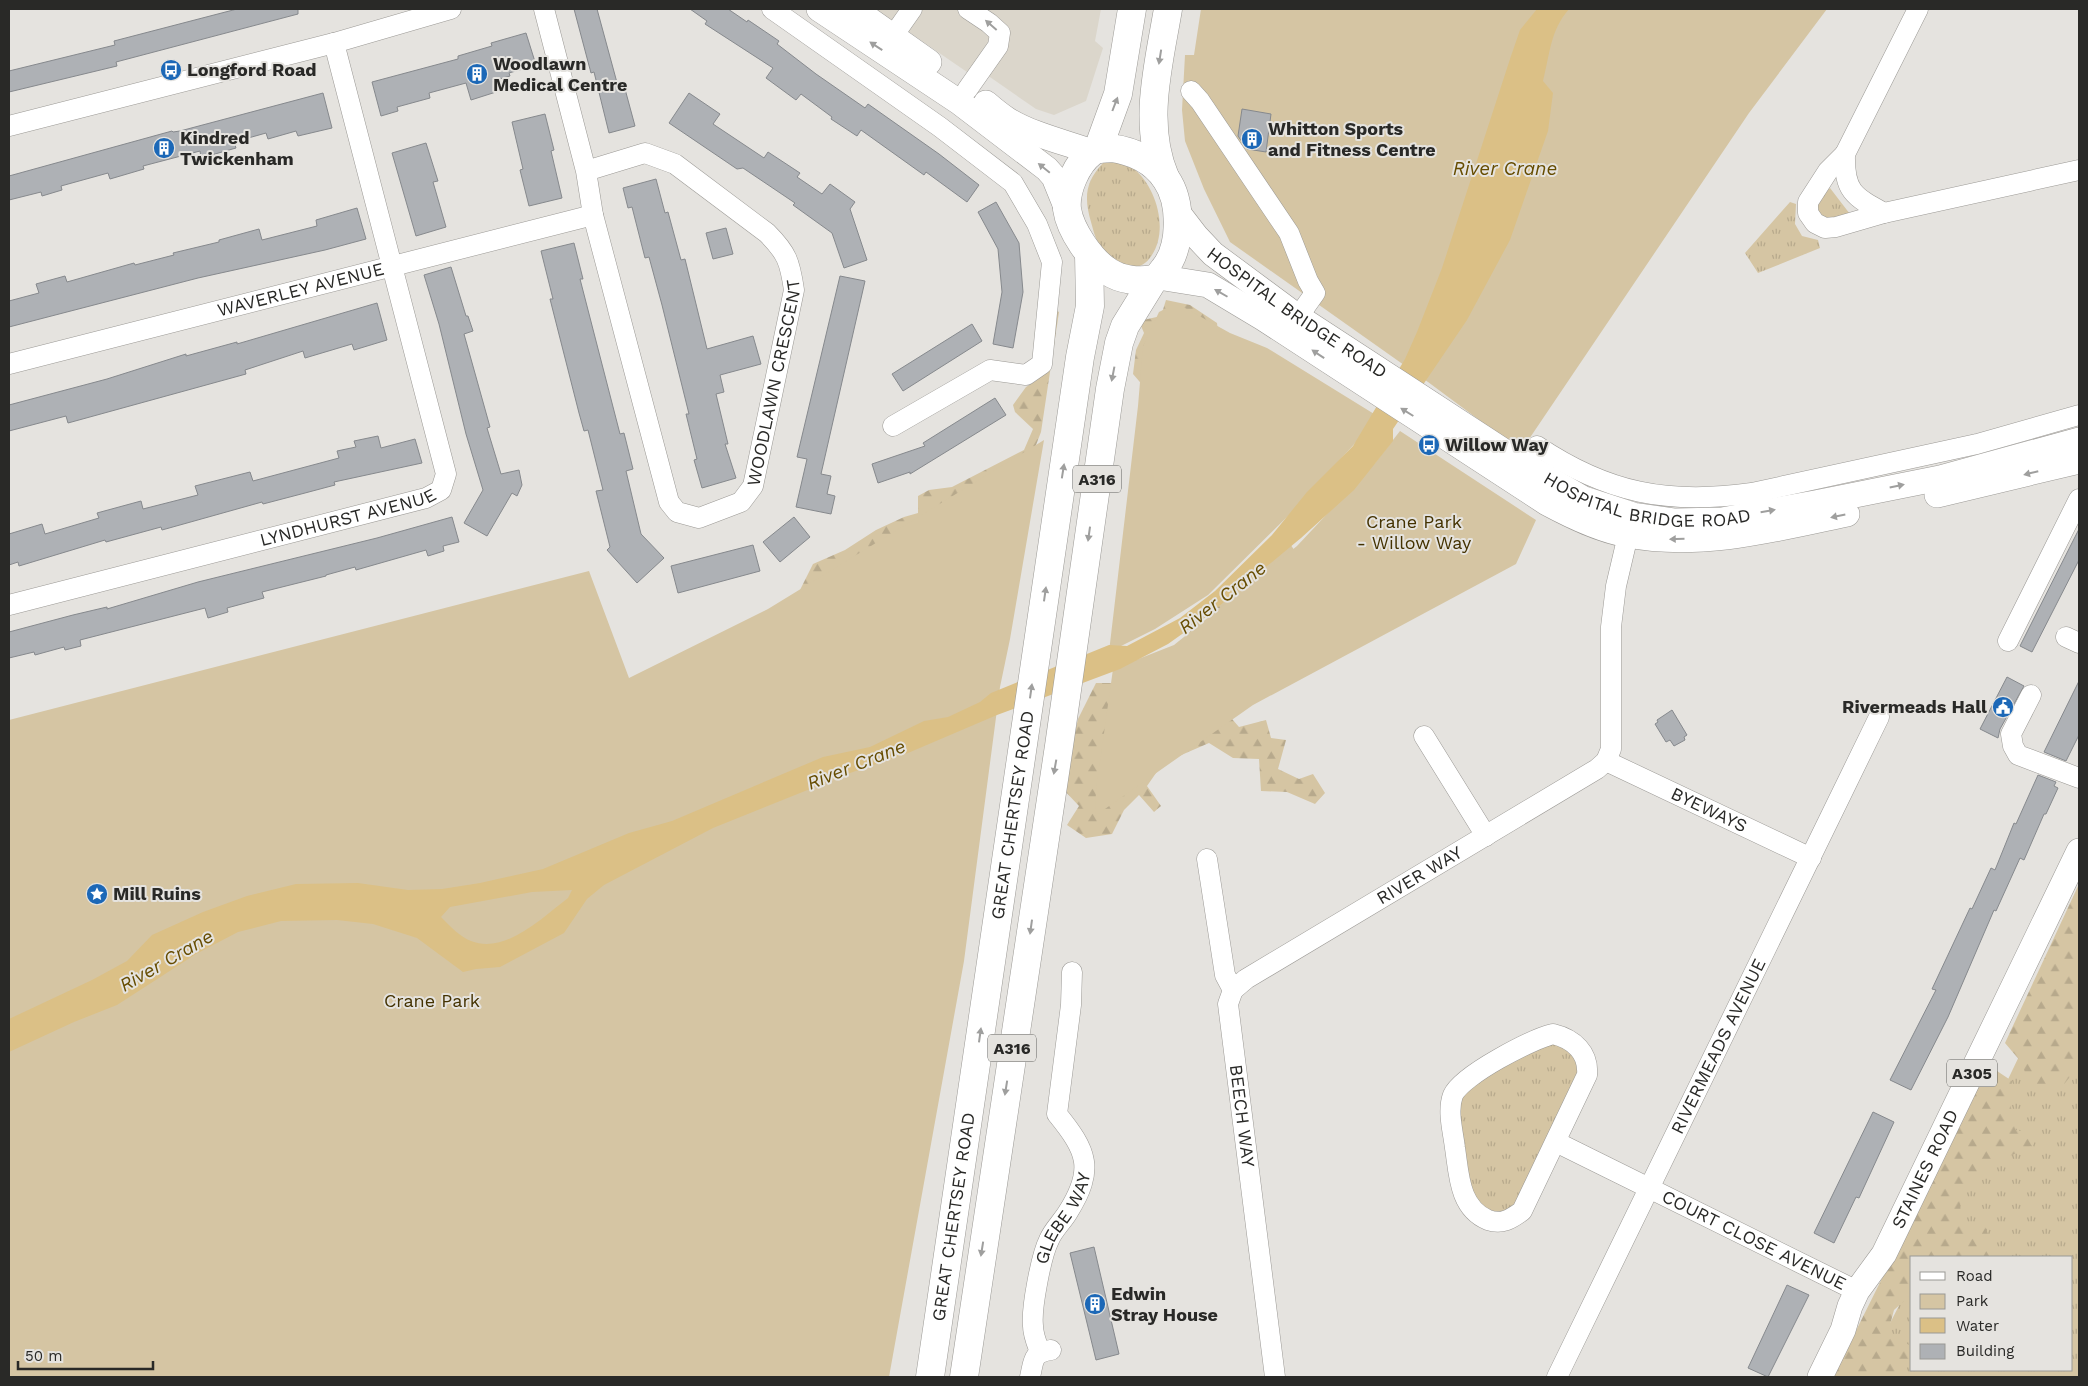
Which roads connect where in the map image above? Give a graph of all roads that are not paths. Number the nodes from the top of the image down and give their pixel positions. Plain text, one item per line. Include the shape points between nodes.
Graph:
1 (451, 9) edge
2 (544, 9) edge
3 (772, 9) edge
4 (820, 9) edge
5 (854, 9) edge
6 (912, 9) edge
7 (968, 9) edge
8 (1132, 9) edge
9 (1168, 9) edge
10 (1918, 9) edge
11 (893, 36) junction
12 (334, 43) junction
13 (967, 90) junction
14 (1191, 91) dead end
15 (9, 126) edge
16 (940, 127) junction
17 (1095, 150) junction
18 (1845, 154) junction
19 (2079, 170) edge
20 (586, 171) junction
21 (1166, 179) junction
22 (1067, 209) junction
23 (1176, 210) junction
24 (1884, 213) junction
25 (594, 215) junction
26 (1089, 254) junction
27 (391, 267) junction
28 (1156, 278) junction
29 (1298, 317) junction
30 (9, 364) edge
31 (1365, 373) junction
32 (893, 426) dead end
33 (2076, 440) edge
34 (1520, 473) junction
35 (2079, 499) edge
36 (1631, 525) junction
37 (9, 605) edge
38 (2008, 641) dead end
39 (2031, 696) dead end
40 (1879, 717) dead end
41 (1424, 736) dead end
42 (1606, 761) junction
43 (2079, 778) edge
44 (1486, 836) junction
45 (2079, 851) edge
46 (1811, 858) junction
47 (1207, 859) dead end
48 (1072, 972) dead end
49 (1233, 990) junction
50 (1556, 1142) junction
51 (1650, 1189) junction
52 (1857, 1291) junction
53 (930, 1377) edge
54 (964, 1377) edge
55 (1030, 1377) edge
56 (1275, 1377) edge
57 (1557, 1377) edge
58 (1820, 1377) edge

1 - 12 street
2 - 20 street, WOODLAWN CRESCENT
3 - 16 street
13 -> 4 main road
5 - 11 main road
6 - 11 street
13 -> 7 street via 998,46 1000,33
17 -> 8 highway via 1118,94
9 -> 21 highway, A316 via 1153,122 1158,160
10 - 18 street
11 - 13 main road
12 - 15 street
12 - 27 street, LYNDHURST AVENUE
13 - 16 street
13 - 17 main road via 1009,120 1053,140
22 -> 13 main road via 1054,177
14 - 29 street via 1289,233 1315,293
16 - 32 street via 1013,183 1037,224 1052,262 1042,364 1026,375 990,370
17 - 21 highway, A316 via 1117,149 1139,155
17 - 22 highway via 1078,167 1069,190
18 - 24 street via 1844,174 1850,190 1861,201
18 - 24 street via 1828,171 1808,202 1808,213 1815,223 1825,228
19 - 24 street
20 - 25 street, WOODLAWN CRESCENT
20 - 25 street, WOODLAWN CRESCENT via 645,153 675,164 767,233 780,246 791,265 794,290 753,486 742,502 698,518 676,512 670,502
21 - 23 highway, A316
22 - 26 highway, A316
23 - 28 highway, A316 via 1176,248 1170,262
23 - 29 main road, HOSPITAL BRIDGE ROAD via 1213,254
25 - 27 street, WAVERLEY AVENUE
26 - 28 highway, A316 via 1109,272 1131,280
53 -> 26 highway, GREAT CHERTSEY ROAD / A316 via 1090,306
27 - 30 street, WAVERLEY AVENUE
27 - 37 street, LYNDHURST AVENUE via 446,474 441,490 426,498
31 -> 28 main road, HOSPITAL BRIDGE ROAD via 1208,286
28 -> 54 highway, GREAT CHERTSEY ROAD / A316 via 1131,314 1119,344 1110,389
29 - 31 main road, HOSPITAL BRIDGE ROAD
31 - 34 main road, HOSPITAL BRIDGE ROAD
33 - 34 street via 1978,444 1725,497 1678,498 1618,487 1581,473 1537,446
33 - 36 main road, HOSPITAL BRIDGE ROAD via 1940,478 1815,503 1722,520
34 - 36 main road, HOSPITAL BRIDGE ROAD via 1584,499
35 - 38 street
36 - 42 street via 1616,586 1611,627 1611,749
39 - 43 street via 2011,734 2018,755
40 - 46 street, RIVERMEADS AVENUE
41 - 44 street
42 - 44 street, RIVER WAY
42 - 46 street, BYEWAYS
44 - 49 street, RIVER WAY via 1246,979
45 - 52 main road, STAINES ROAD / A305 via 1884,1254
46 - 51 street, RIVERMEADS AVENUE
47 - 49 street via 1225,975
48 - 55 street, GLEBE WAY via 1057,1114 1074,1135 1086,1160 1081,1188 1048,1241 1038,1281 1032,1327 1045,1351 1035,1357
49 - 56 street, BEECH WAY via 1228,1004
50 - 50 street via 1522,1211 1510,1220 1493,1222 1478,1216 1467,1204 1460,1181 1450,1112 1454,1094 1464,1081 1484,1067 1541,1037 1553,1034 1566,1037 1580,1048 1588,1064 1588,1075
50 - 51 street, COURT CLOSE AVENUE
51 - 52 street, COURT CLOSE AVENUE
51 - 57 street, RIVERMEADS AVENUE
52 - 58 main road, STAINES ROAD / A305 via 1843,1330

